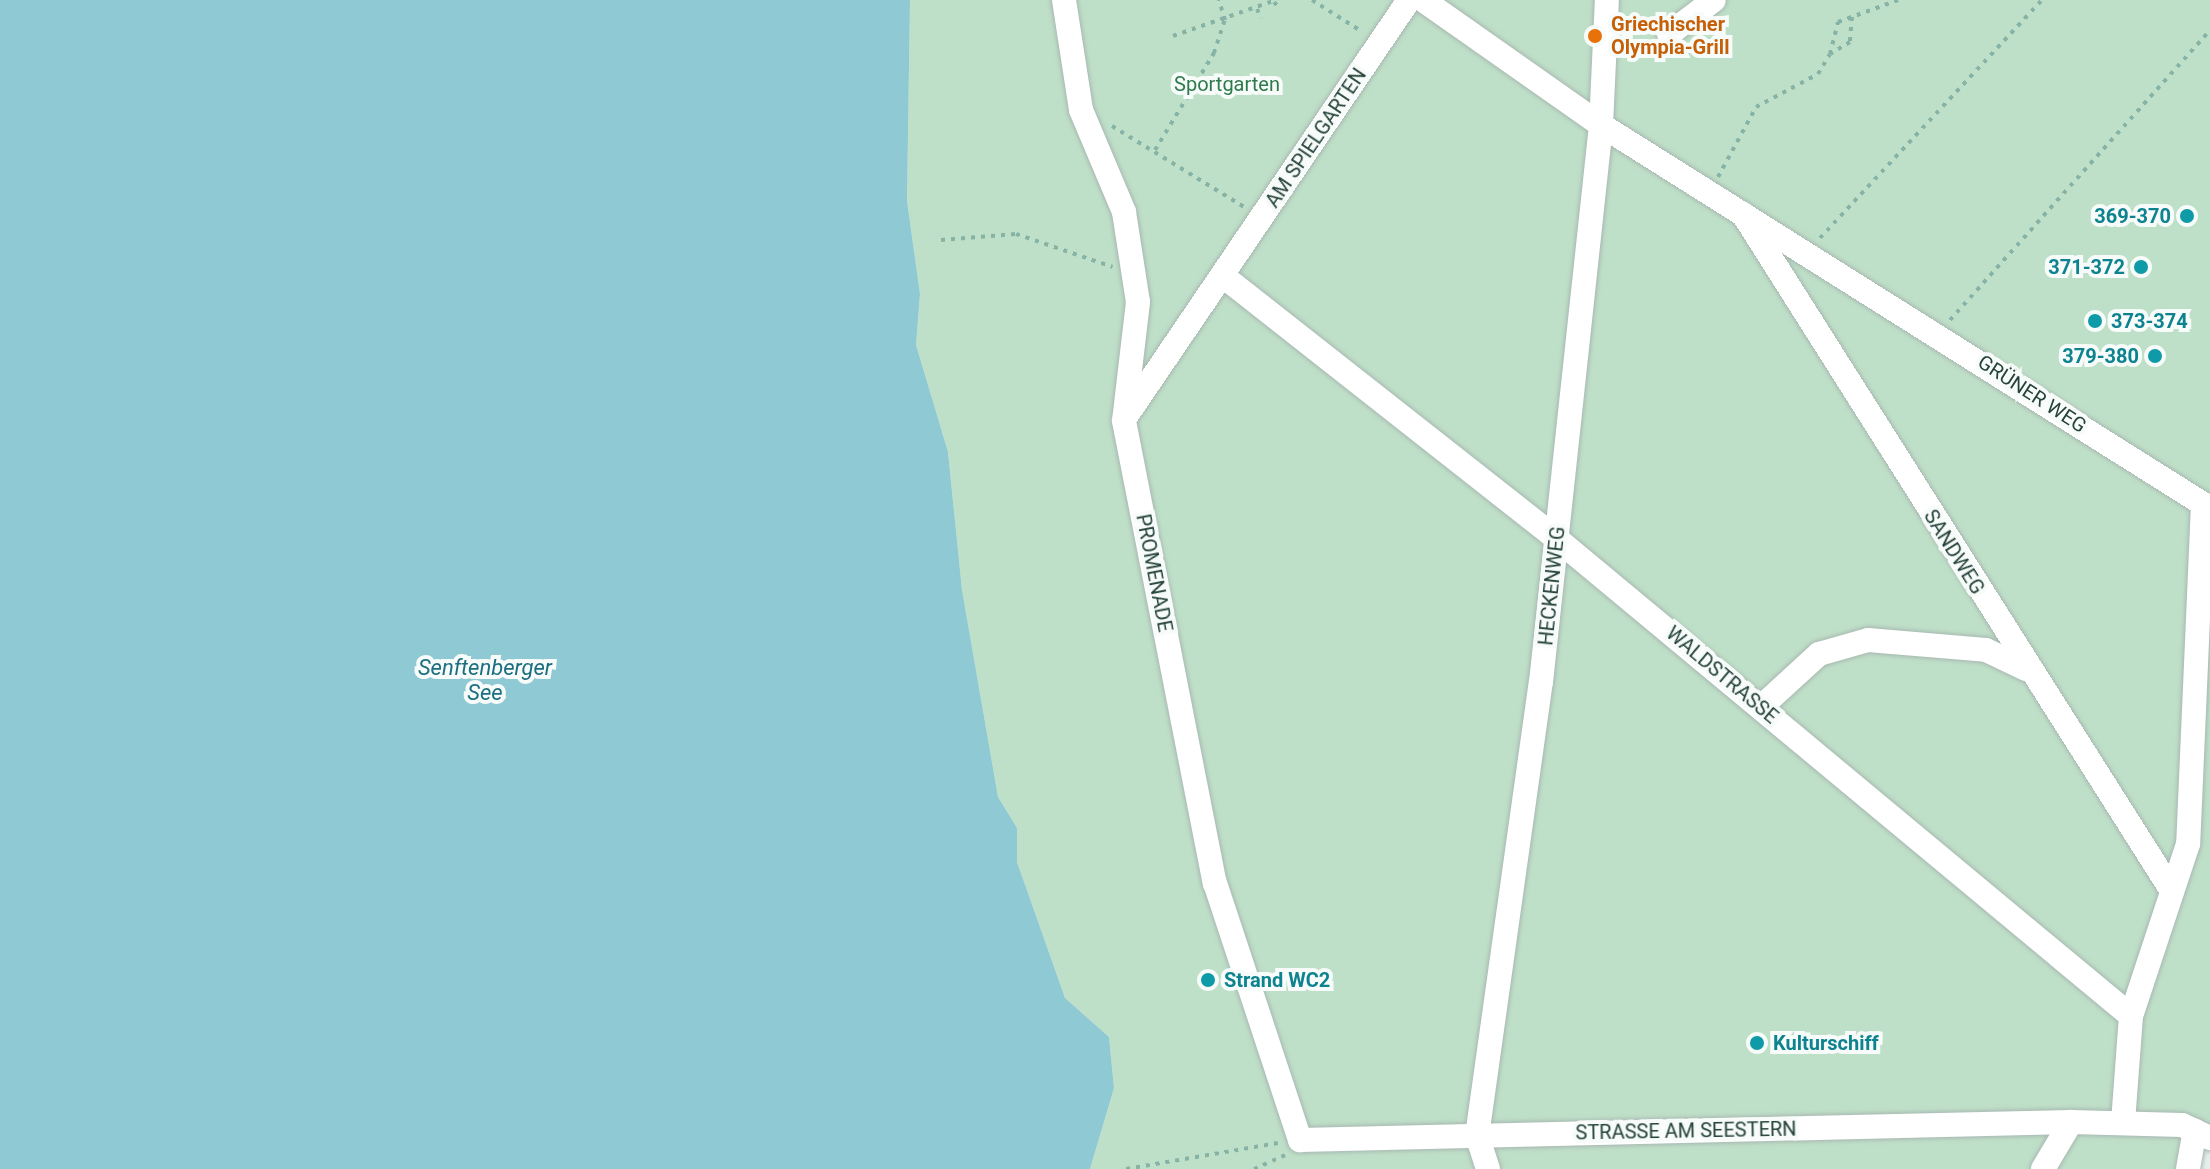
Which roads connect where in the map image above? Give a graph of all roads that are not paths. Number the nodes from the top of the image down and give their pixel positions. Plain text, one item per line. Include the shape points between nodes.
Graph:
1 (1064, 0) edge
2 (1409, 0) edge
3 (1423, 0) edge
4 (1607, 0) edge
5 (1714, 0) edge
6 (1669, 34) dead end
7 (1601, 125) junction
8 (1741, 210) junction
9 (1223, 276) junction
10 (1124, 421) junction
11 (1557, 539) junction
12 (2026, 669) junction
13 (1761, 707) junction
14 (2172, 891) junction
15 (2131, 1016) junction
16 (2071, 1122) junction
17 (2123, 1122) junction
18 (2196, 1131) edge
19 (1477, 1136) junction
20 (1295, 1147) joint
21 (1488, 1169) edge
22 (2043, 1169) edge
23 (2188, 1169) edge

1 - 10 street, PROMENADE via 1081,110 1124,212 1138,302
2 - 9 street, AM SPIELGARTEN
3 - 7 street, GRÜNER WEG
4 - 7 street, HECKENWEG
5 - 6 street
7 - 8 street, GRÜNER WEG
7 - 11 street, HECKENWEG
8 - 12 street, SANDWEG
8 - 14 street, GRÜNER WEG via 2203,504 2188,844
9 - 10 street, AM SPIELGARTEN
9 - 11 street, WALDSTRASSE
10 - 20 street, PROMENADE via 1215,883
11 - 13 street, WALDSTRASSE
11 - 19 street, HECKENWEG
12 - 13 street via 1986,650 1868,640 1819,654
12 - 14 street, SANDWEG
13 - 15 street, WALDSTRASSE
14 - 15 street, GRÜNER WEG
15 - 17 street
16 - 17 street, STRASSE AM SEESTERN
16 - 19 street, STRASSE AM SEESTERN
16 - 22 street
17 - 18 street, STRASSE AM SEESTERN
18 - 23 street
19 - 20 street, STRASSE AM SEESTERN
19 - 21 street, HECKENWEG

